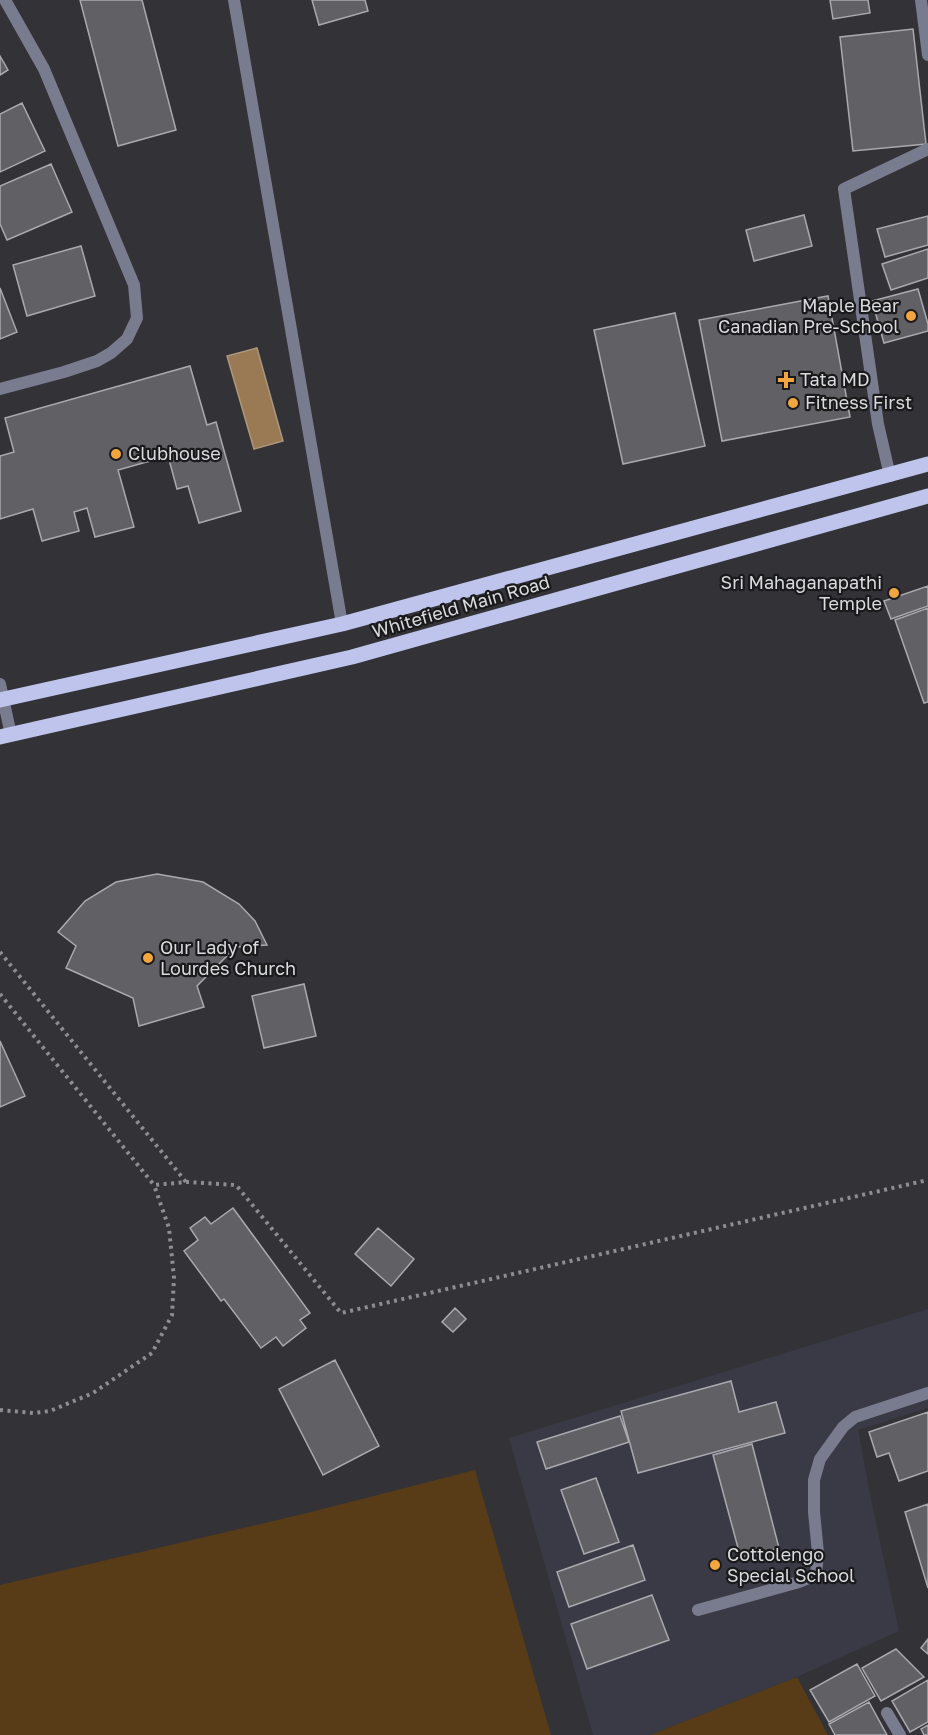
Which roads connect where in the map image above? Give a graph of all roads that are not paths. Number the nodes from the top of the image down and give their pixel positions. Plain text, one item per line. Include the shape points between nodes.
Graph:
1 (5, 0) edge
2 (234, 0) edge
3 (921, 0) edge
4 (928, 55) edge
5 (928, 149) edge
6 (0, 389) edge
7 (928, 464) edge
8 (890, 476) junction
9 (928, 496) edge
10 (342, 624) junction
11 (1, 695) edge
12 (6, 736) edge
13 (928, 1393) edge
14 (698, 1610) dead end
15 (887, 1713) dead end
16 (900, 1735) edge

1 - 6 street via 44,69 112,231 134,285 137,318 127,339 111,353 64,372
2 - 10 street
3 - 4 street
5 - 8 street via 844,189 878,424
7 - 8 main road, Whitefield Main Road
8 - 10 main road, Whitefield Main Road
9 - 12 main road, Whitefield Main Road via 352,657
10 - 11 main road, Whitefield Main Road
11 - 12 street
13 - 14 street via 855,1417 820,1459 813,1480 816,1575
15 - 16 street

